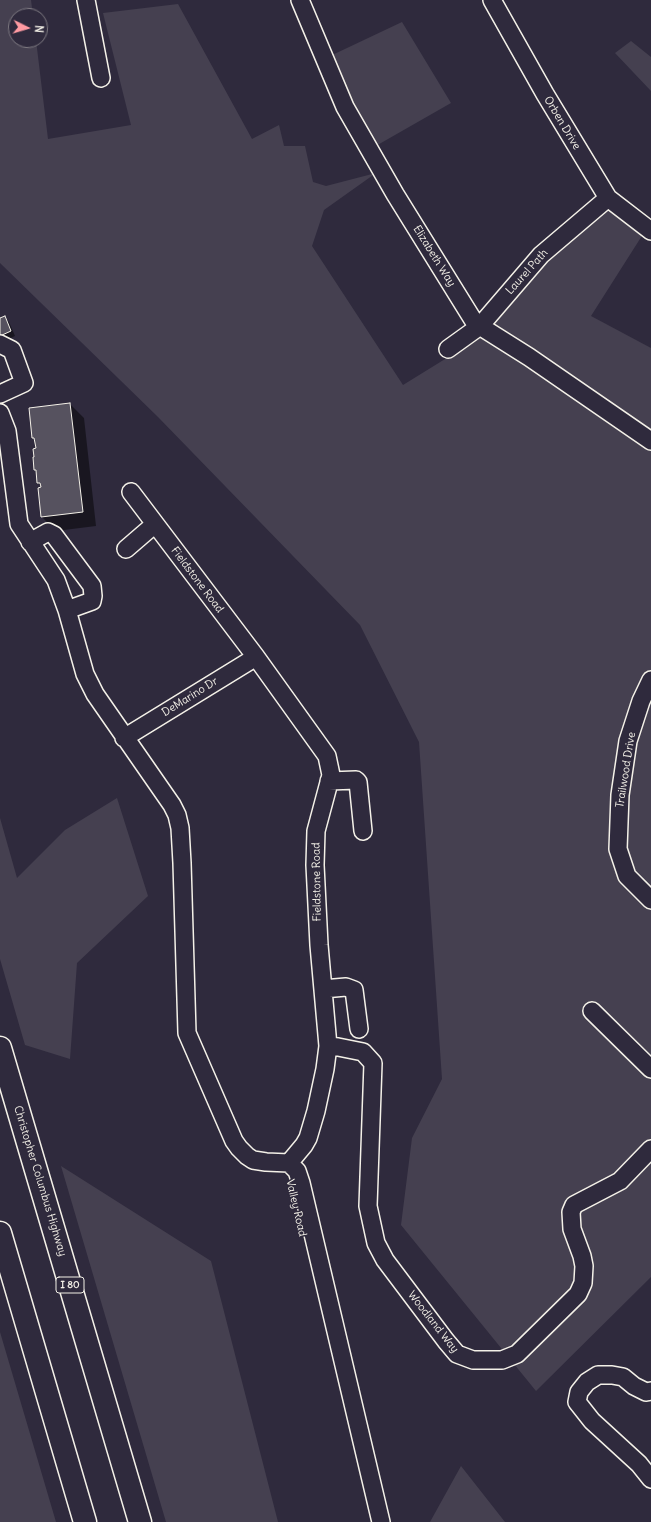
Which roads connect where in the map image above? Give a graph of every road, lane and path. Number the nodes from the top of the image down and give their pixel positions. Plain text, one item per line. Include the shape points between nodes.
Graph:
1 (86, 0) edge
2 (300, 0) edge
3 (492, 0) edge
4 (101, 78) dead end
5 (608, 198) junction
6 (651, 231) edge
7 (480, 326) junction
8 (0, 344) edge
9 (448, 349) dead end
10 (0, 394) edge
11 (0, 413) edge
12 (651, 441) edge
13 (131, 492) dead end
14 (155, 524) junction
15 (30, 542) junction
16 (126, 549) dead end
17 (67, 610) junction
18 (256, 657) junction
19 (651, 680) edge
20 (124, 738) junction
21 (329, 781) junction
22 (363, 831) dead end
23 (651, 900) edge
24 (323, 989) junction
25 (592, 1011) dead end
26 (359, 1029) dead end
27 (328, 1046) junction
28 (0, 1048) edge
29 (651, 1069) edge
30 (651, 1150) edge
31 (288, 1163) junction
32 (0, 1233) edge
33 (651, 1391) edge
34 (651, 1479) edge
35 (85, 1522) edge
36 (140, 1522) edge
37 (370, 1522) edge
38 (381, 1522) edge

1 - 4 street
2 - 7 street, Elizabeth Way via 345,107 372,156 475,323
3 - 5 street, Orben Drive via 544,94
5 - 6 street, Orben Drive
5 - 7 street, Laurel Path via 541,255
7 - 9 street, Laurel Path
7 - 12 street, Elizabeth Way via 530,357
8 - 10 street via 12,350 24,383
11 - 15 street via 7,431 19,524
13 - 14 street, Fieldstone Road
14 - 16 street
14 - 18 street, Fieldstone Road
15 - 17 street via 56,580
15 - 17 street via 48,532 54,535 92,586 92,601
17 - 20 street via 85,674
18 - 20 street, DeMarino Dr
18 - 21 street, Fieldstone Road via 328,756 331,774
19 - 23 street, Trailwood Drive via 628,741 620,795 618,849 627,876
20 - 31 street via 172,805 179,821 187,1033 239,1148 253,1160
21 - 22 street via 358,782
21 - 24 street, Fieldstone Road via 316,831 315,864
24 - 26 street via 346,987 354,990
24 - 27 street, Fieldstone Road
25 - 29 street
27 - 30 street, Woodland Way via 363,1052 373,1063 368,1206 376,1243 385,1260 446,1341 457,1354 473,1360 502,1360 517,1354 578,1294 583,1282 584,1266 572,1229 571,1212 574,1205 620,1180
27 - 31 street, Fieldstone Road via 316,1111 308,1138
28 - 36 highway, Christopher Columbus Highway / I 80
31 - 37 street, Valley Road via 288,1174
31 - 38 street, Valley Road via 297,1171 301,1183
32 - 35 highway
33 - 34 street via 646,1392 634,1386 623,1377 598,1375 587,1382 579,1392 578,1402 592,1421 639,1464

